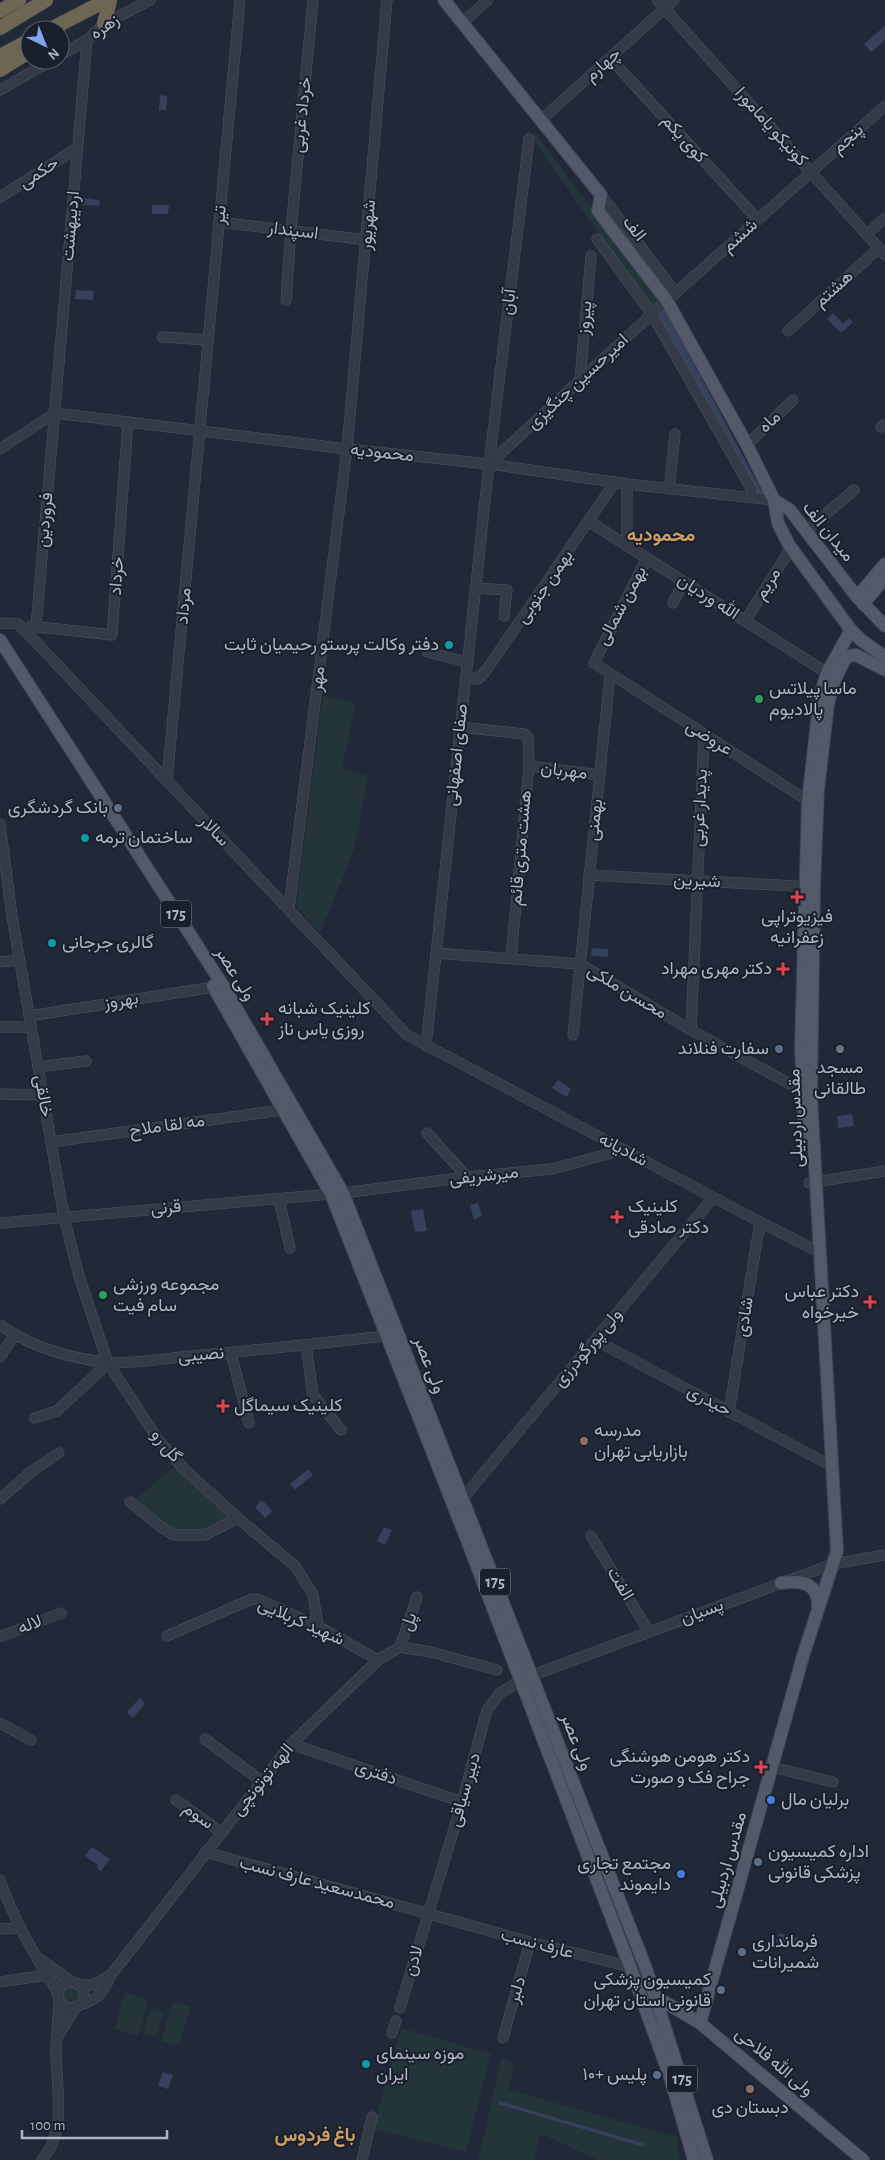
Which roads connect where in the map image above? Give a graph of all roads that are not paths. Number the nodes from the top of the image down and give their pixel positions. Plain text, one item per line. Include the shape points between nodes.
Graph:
1 (19, 0) edge
2 (46, 0) edge
3 (150, 0) edge
4 (240, 0) edge
5 (313, 0) edge
6 (387, 0) edge
7 (444, 0) edge
8 (488, 0) edge
9 (657, 0) edge
10 (674, 0) edge
11 (105, 2) edge
12 (665, 8) junction
13 (0, 11) edge
14 (69, 20) edge
15 (462, 23) junction
16 (104, 24) junction
17 (70, 25) edge
18 (0, 28) edge
19 (86, 40) junction
20 (20, 45) edge
21 (70, 49) edge
22 (0, 56) edge
23 (20, 57) edge
24 (610, 58) junction
25 (0, 70) edge
26 (35, 70) edge
27 (0, 90) edge
28 (885, 106) edge
29 (540, 120) junction
30 (529, 139) dead end
31 (77, 148) junction
32 (812, 172) junction
33 (0, 197) edge
34 (885, 218) edge
35 (758, 220) junction
36 (219, 222) junction
37 (290, 230) junction
38 (867, 234) junction
39 (597, 238) dead end
40 (367, 240) junction
41 (882, 251) edge
42 (591, 256) dead end
43 (672, 297) junction
44 (286, 300) dead end
45 (652, 314) junction
46 (788, 331) dead end
47 (162, 337) dead end
48 (208, 340) junction
49 (580, 380) junction
50 (793, 400) dead end
51 (55, 413) junction
52 (128, 422) junction
53 (200, 431) junction
54 (675, 434) dead end
55 (747, 445) junction
56 (0, 449) edge
57 (346, 449) junction
58 (489, 464) junction
59 (616, 482) junction
60 (627, 484) junction
61 (669, 489) junction
62 (752, 490) dead end
63 (854, 490) dead end
64 (774, 500) junction
65 (590, 522) junction
66 (806, 531) junction
67 (627, 545) junction
68 (790, 547) junction
69 (647, 558) junction
70 (885, 564) edge
71 (885, 578) edge
72 (684, 582) junction
73 (475, 588) junction
74 (860, 600) junction
75 (673, 603) dead end
76 (504, 616) dead end
77 (745, 621) junction
78 (0, 623) edge
79 (18, 624) junction
80 (885, 626) edge
81 (36, 627) junction
82 (851, 630) junction
83 (0, 640) edge
84 (427, 652) dead end
85 (0, 654) edge
86 (885, 657) edge
87 (468, 662) junction
88 (885, 670) edge
89 (826, 673) junction
90 (610, 675) junction
91 (466, 678) junction
92 (460, 727) junction
93 (704, 735) junction
94 (529, 766) junction
95 (600, 775) junction
96 (167, 781) junction
97 (808, 801) junction
98 (0, 824) edge
99 (590, 875) junction
100 (697, 881) junction
101 (810, 887) junction
102 (289, 910) junction
103 (0, 915) edge
104 (12, 916) junction
105 (436, 953) junction
106 (511, 958) junction
107 (19, 960) junction
108 (0, 962) edge
109 (580, 964) junction
110 (214, 987) junction
111 (29, 1016) junction
112 (0, 1027) edge
113 (30, 1027) junction
114 (691, 1030) junction
115 (573, 1035) dead end
116 (426, 1046) junction
117 (86, 1061) dead end
118 (38, 1067) junction
119 (806, 1093) junction
120 (0, 1094) edge
121 (43, 1095) junction
122 (282, 1110) junction
123 (427, 1133) dead end
124 (51, 1142) junction
125 (623, 1150) junction
126 (885, 1171) edge
127 (467, 1177) junction
128 (813, 1182) junction
129 (337, 1193) junction
130 (713, 1198) junction
131 (279, 1199) junction
132 (64, 1217) junction
133 (760, 1222) junction
134 (0, 1223) edge
135 (290, 1248) dead end
136 (817, 1250) junction
137 (0, 1324) edge
138 (14, 1335) junction
139 (387, 1336) junction
140 (595, 1340) junction
141 (306, 1345) junction
142 (231, 1353) junction
143 (0, 1357) edge
144 (108, 1363) junction
145 (729, 1412) junction
146 (35, 1418) dead end
147 (249, 1423) dead end
148 (342, 1430) dead end
149 (59, 1453) dead end
150 (828, 1463) junction
151 (463, 1498) junction
152 (0, 1500) edge
153 (130, 1502) dead end
154 (238, 1518) junction
155 (590, 1536) dead end
156 (885, 1555) edge
157 (833, 1564) junction
158 (781, 1583) junction
159 (417, 1597) dead end
160 (817, 1612) junction
161 (61, 1613) dead end
162 (318, 1626) junction
163 (649, 1632) junction
164 (167, 1636) dead end
165 (0, 1637) edge
166 (400, 1646) junction
167 (378, 1660) junction
168 (497, 1670) dead end
169 (521, 1680) junction
170 (0, 1716) edge
171 (0, 1723) edge
172 (0, 1726) edge
173 (205, 1739) dead end
174 (31, 1740) dead end
175 (291, 1744) junction
176 (772, 1768) junction
177 (262, 1781) junction
178 (833, 1782) dead end
179 (176, 1800) dead end
180 (462, 1802) junction
181 (221, 1832) junction
182 (205, 1852) junction
183 (0, 1880) edge
184 (428, 1914) junction
185 (20, 1928) junction
186 (0, 1929) edge
187 (530, 1942) junction
188 (35, 1956) junction
189 (631, 1969) junction
190 (647, 1972) junction
191 (47, 1975) junction
192 (111, 1975) junction
193 (0, 1982) edge
194 (76, 1983) junction
195 (59, 1997) junction
196 (656, 1998) junction
197 (643, 1999) junction
198 (78, 2006) junction
199 (400, 2008) dead end
200 (396, 2021) dead end
201 (700, 2023) junction
202 (392, 2033) dead end
203 (503, 2038) dead end
204 (56, 2039) junction
205 (372, 2117) dead end
206 (42, 2160) edge
207 (362, 2160) edge
208 (694, 2160) edge
209 (707, 2160) edge
210 (864, 2160) edge

1 - 13 highway
2 - 18 highway
3 - 16 street, زهره
4 - 36 street, تیر
5 - 37 street, خرداد غربی
6 - 40 street, شهریور
7 - 15 main road, الف
8 - 15 street
9 - 12 street, کونیکو یامامورا
10 - 12 street
11 - 14 highway
11 - 16 highway
11 - 17 highway
12 - 24 street, چهارم
12 - 32 street, کونیکو یامامورا
15 - 29 main road, الف
16 - 19 street, زهره
19 - 21 street, زهره
19 - 31 street, اردیبهشت
20 - 22 highway
23 - 25 highway
24 - 29 street, چهارم
24 - 35 street, کوی یکم
26 - 27 street
28 - 32 street, پنجم
29 - 43 main road, الف via 601,195 598,212
30 - 58 street, آبان
31 - 33 street, حکمی
31 - 51 street, اردیبهشت
32 - 35 street, ششم
32 - 38 street, کونیکو یامامورا
34 - 38 street
35 - 43 street, ششم
36 - 37 street, اسپندار
36 - 48 street, تیر
37 - 40 street, اسپندار
37 - 44 street, خرداد غربی
38 - 41 street, کونیکو یامامورا
39 - 45 street
40 - 57 street, شهریور
41 - 46 street, هشتم
42 - 49 street, پیروز
43 - 45 street, امیرحسین چنگیزی
43 - 55 main road, الف
45 - 49 street, امیرحسین چنگیزی
45 - 62 street
47 - 48 street
48 - 53 street, تیر
49 - 58 street, امیرحسین چنگیزی
50 - 55 street, ماه
51 - 52 street, محمودیه
51 - 56 street
51 - 81 street, فروردین
52 - 53 street, محمودیه
52 - 81 street, خرداد via 112,635
53 - 57 street, محمودیه
53 - 96 street, مرداد
54 - 61 street
55 - 64 main road, الف
57 - 58 street, محمودیه
57 - 102 street, مهر
58 - 59 street, محمودیه
58 - 73 street, صفای اصفهانی
59 - 60 street, محمودیه
59 - 65 street, بهمن جنوبی
60 - 61 street, محمودیه
60 - 67 street, بهمن شمالی
61 - 64 street, محمودیه
63 - 66 street
64 - 66 main road, میدان الف via 790,510
64 - 68 main road, میدان الف via 778,523
65 - 67 street, الله وردیان
65 - 91 street, بهمن جنوبی via 482,677
66 - 68 main road via 796,532
66 - 74 main road, میدان الف
67 - 69 street, الله وردیان
68 - 77 street, مریم
68 - 82 main road, میدان الف
69 - 72 street, الله وردیان
69 - 90 street, بهمن شمالی via 594,659 596,666
70 - 74 main road
71 - 74 main road
72 - 75 street
72 - 77 street, الله وردیان
73 - 76 street via 507,590
73 - 87 street, صفای اصفهانی
74 - 80 main road
77 - 89 street, الله وردیان
78 - 79 street
79 - 81 street, خرداد
79 - 96 street, سالار
82 - 86 main road
82 - 89 main road, مقدس اردبیلی
83 - 129 main road, ولی عصر / 175 via 224,987
84 - 87 street
85 - 110 main road, ولی عصر / 175
87 - 91 street, صفای اصفهانی
88 - 101 main road, مقدس اردبیلی via 856,655 849,656 834,682 828,704
89 - 97 main road, مقدس اردبیلی via 815,721
90 - 93 street, عروضی
90 - 95 street, بهمنی
91 - 92 street, صفای اصفهانی
92 - 94 street, هشت متری قائم via 525,734 528,737
92 - 105 street, صفای اصفهانی
93 - 97 street, عروضی
93 - 100 street, پدیدار غربی
94 - 95 street, مهربان
94 - 106 street, هشت متری قائم
95 - 99 street, بهمنی
96 - 102 street, سالار
97 - 101 main road, مقدس اردبیلی
98 - 104 street, خالقی
99 - 100 street, شیرین
99 - 109 street, بهمنی
100 - 101 street, شیرین
100 - 114 street, پدیدار غربی
101 - 119 main road, مقدس اردبیلی
102 - 116 street, سالار via 407,1036
103 - 104 street
104 - 107 street, خالقی
105 - 106 street, محسن ملکی
105 - 116 street, صفای اصفهانی
106 - 109 street, محسن ملکی
107 - 108 street
107 - 111 street, خالقی
109 - 114 street, محسن ملکی
109 - 115 street, بهمنی
110 - 111 street, بهروز
110 - 122 main road, ولی عصر / 175
111 - 113 street, خالقی
112 - 113 street
113 - 118 street, خالقی
114 - 119 street, محسن ملکی
116 - 125 street, شادیانه
117 - 118 street
118 - 121 street, خالقی
119 - 128 main road, مقدس اردبیلی
120 - 121 street
121 - 124 street, خالقی
122 - 124 street, مه لقا ملاح
122 - 129 main road, ولی عصر / 175
123 - 127 street
124 - 132 street, خالقی
125 - 127 street, میرشریفی via 552,1170
125 - 130 street, شادیانه
126 - 128 street
127 - 129 street, میرشریفی
128 - 136 main road, مقدس اردبیلی
129 - 131 street, قرنی
129 - 139 main road, ولی عصر / 175
129 - 151 main road, ولی عصر / 175
130 - 133 street, شادیانه
130 - 140 street, ولی پورگودرزی
131 - 132 street, قرنی
131 - 135 street
132 - 134 street, قرنی
132 - 144 street, خالقی via 79,1276
133 - 136 street, شادیانه
133 - 145 street, شادی
136 - 150 main road, مقدس اردبیلی
137 - 138 street, نصیبی
138 - 143 street
138 - 144 street, نصیبی via 64,1355
139 - 141 street, نصیبی
139 - 169 main road, ولی عصر / 175
140 - 145 street, حیدری
140 - 151 street, ولی پورگودرزی
141 - 142 street, نصیبی
141 - 148 street via 314,1395
142 - 144 street, نصیبی
142 - 147 street
144 - 146 street via 57,1411
144 - 154 street, گل رو via 159,1441 183,1468
145 - 150 street, حیدری
149 - 152 street via 32,1471
150 - 157 main road, مقدس اردبیلی via 837,1552
151 - 190 main road, ولی عصر / 175
153 - 154 street via 174,1535 205,1535
154 - 162 street, گل رو via 296,1566 305,1578 313,1594
155 - 163 street, الفت
156 - 157 street, پسیان
157 - 158 street, پسیان
157 - 160 main road, مقدس اردبیلی
158 - 160 main road via 800,1581 809,1586 817,1598
158 - 163 street, پسیان
159 - 166 street, پل
160 - 176 main road, مقدس اردبیلی
161 - 165 street, لاله
162 - 164 street, شهید کربلایی via 252,1599
162 - 167 street, شهید کربلایی
163 - 169 street, پسیان
166 - 167 street, الهه توتونچی
166 - 168 street
167 - 175 street, الهه توتونچی
169 - 180 street, دبیر سیاقی via 499,1694 487,1710
169 - 189 main road, ولی عصر / 175
170 - 171 street
171 - 172 street
171 - 174 street
173 - 177 street
175 - 177 street, الهه توتونچی
175 - 180 street, دفتری
176 - 178 street
176 - 201 main road, مقدس اردبیلی
177 - 181 street, الهه توتونچی
179 - 181 street, سوم
180 - 184 street, دبیر سیاقی
181 - 182 street, الهه توتونچی
182 - 184 street, محمدسعید عارف نسب
182 - 192 street, الهه توتونچی
183 - 185 street
184 - 187 street, عارف نسب
184 - 199 street, لادن
185 - 186 street
185 - 188 street
187 - 189 street, عارف نسب
187 - 203 street, دلبر
188 - 191 street
188 - 194 street
189 - 190 street, عارف نسب
189 - 197 main road, ولی عصر / 175
190 - 196 main road, ولی عصر / 175
191 - 193 street
191 - 195 street
192 - 194 street via 93,1985
192 - 198 street, الهه توتونچی via 101,1995
194 - 195 street via 64,1983
194 - 198 street via 84,1993
195 - 198 street via 65,2007
195 - 204 street
196 - 197 main road
196 - 201 main road, ولی‌ الله فلاحی
196 - 209 main road, ولی عصر / 175
197 - 208 main road, ولی عصر / 175
198 - 204 street
200 - 202 street
201 - 210 main road, ولی‌ الله فلاحی
204 - 206 street via 59,2110 57,2127 48,2153
205 - 207 street

